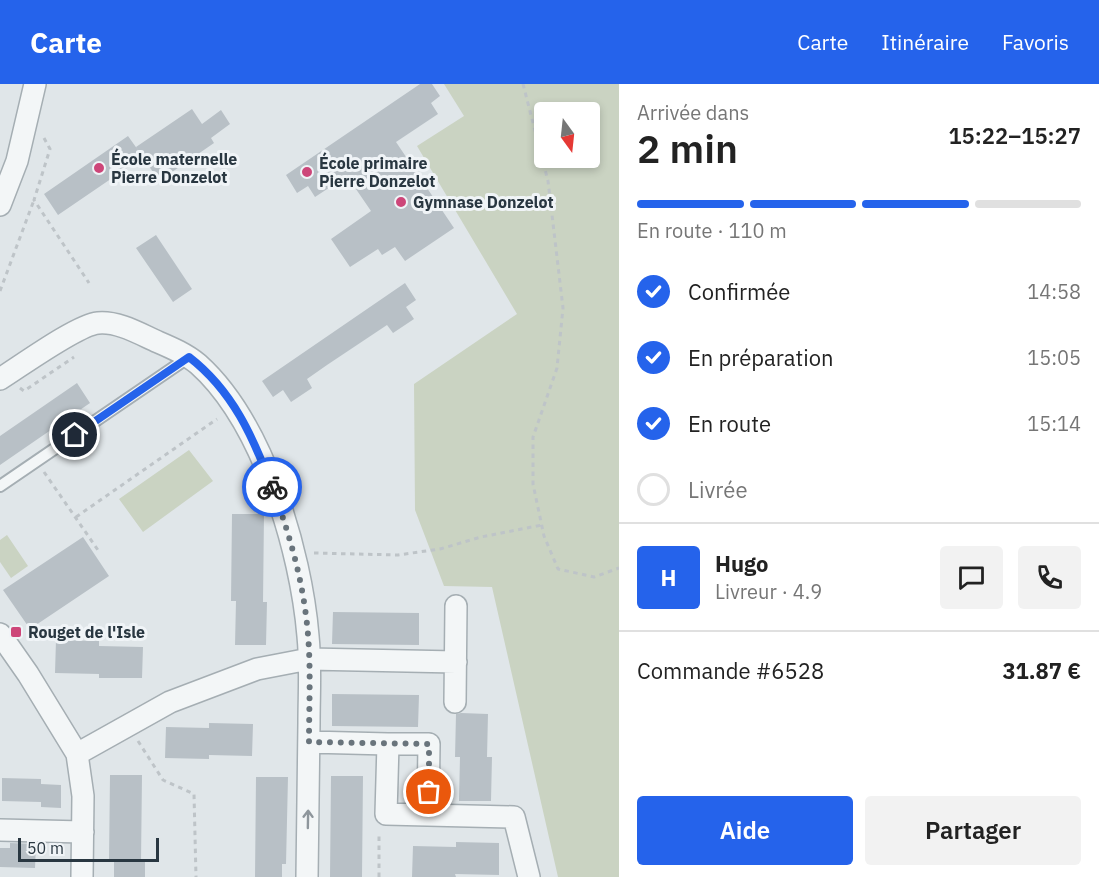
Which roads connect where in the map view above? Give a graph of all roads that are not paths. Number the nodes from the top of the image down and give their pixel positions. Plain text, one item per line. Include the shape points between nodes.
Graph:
1 (34, 84) edge
2 (0, 206) edge
3 (189, 357) junction
4 (0, 379) edge
5 (0, 486) edge
6 (456, 606) dead end
7 (0, 634) edge
8 (309, 659) junction
9 (456, 662) junction
10 (455, 702) dead end
11 (309, 742) junction
12 (388, 744) junction
13 (77, 754) junction
14 (428, 815) junction
15 (0, 830) edge
16 (82, 832) junction
17 (82, 877) edge
18 (307, 877) edge
19 (529, 877) edge

1 - 2 street via 17,161
3 - 4 street via 117,325 99,323 83,327
3 - 5 lane
3 - 8 street via 217,383 255,441 294,552 303,590
6 - 9 street
7 - 13 street
8 - 9 street
8 - 11 street
8 - 13 street via 257,669 170,702
9 - 10 street
11 - 12 street
18 -> 11 street
12 - 14 street via 429,744
12 - 14 street via 386,814
13 - 16 street via 83,796
14 - 19 street via 514,817
15 - 16 street
16 - 17 street

